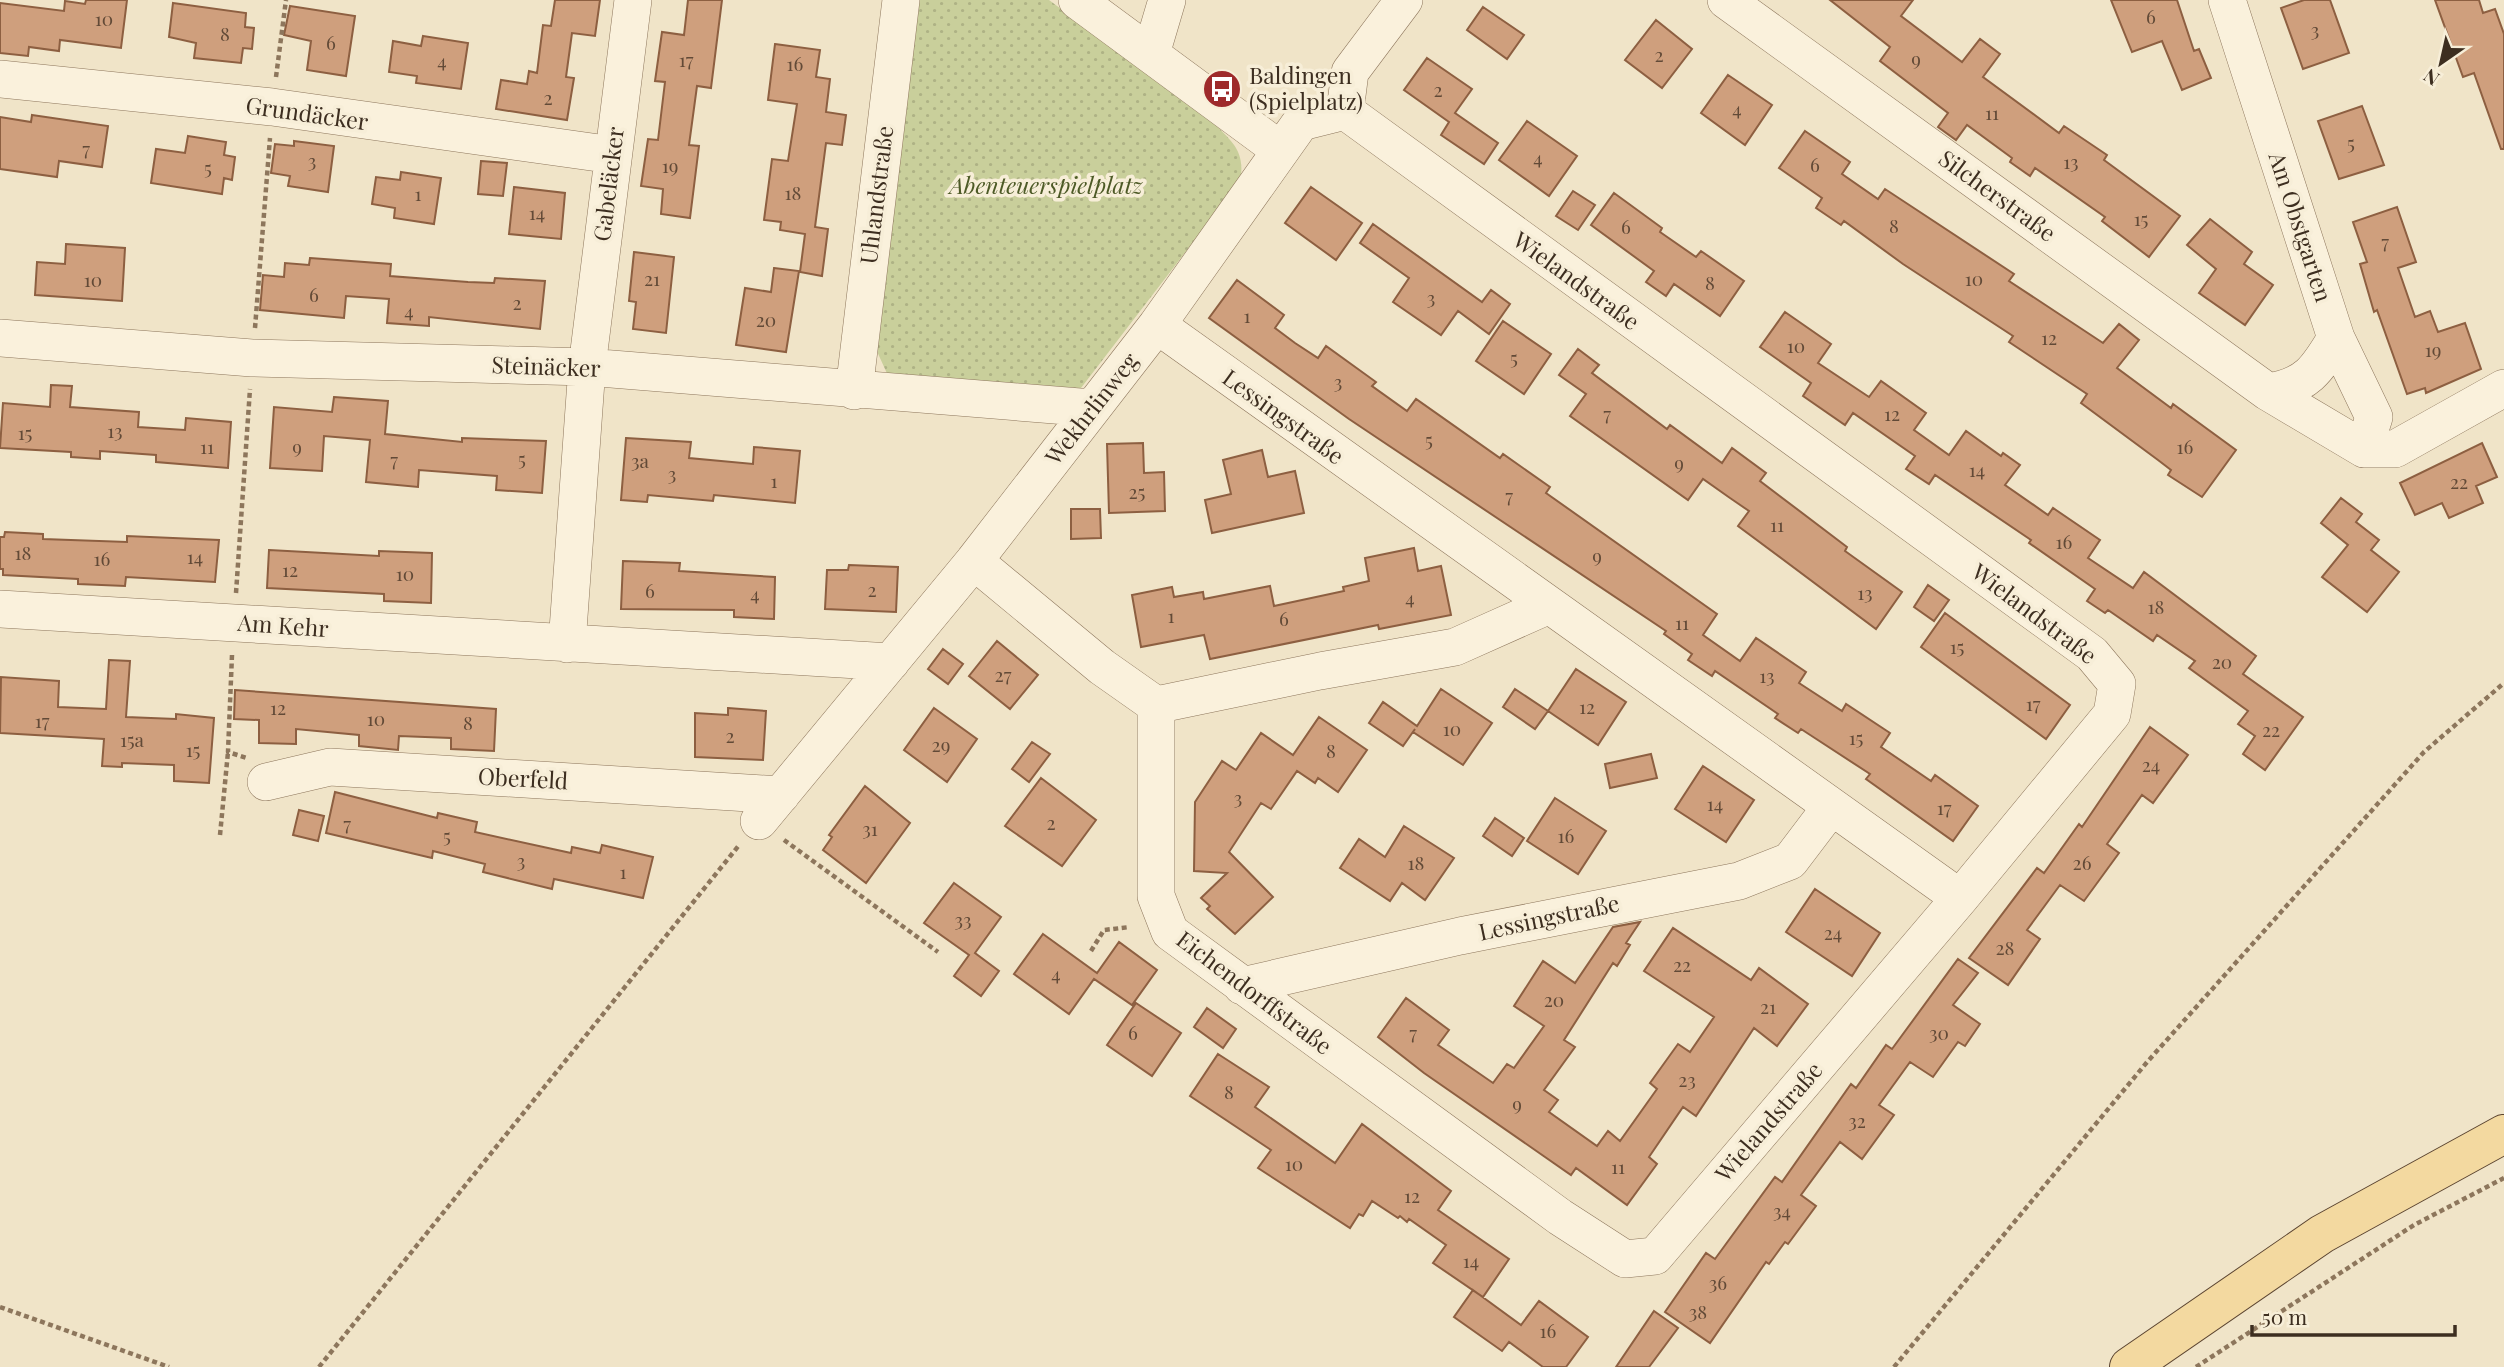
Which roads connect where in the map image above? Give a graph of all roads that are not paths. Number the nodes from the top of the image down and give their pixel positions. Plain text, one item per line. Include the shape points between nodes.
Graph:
1 (633, 0) edge
2 (901, 0) edge
3 (1077, 0) edge
4 (1167, 0) edge
5 (1404, 0) edge
6 (1726, 0) edge
7 (2227, 0) edge
8 (1151, 54) junction
9 (0, 79) edge
10 (1345, 111) junction
11 (1279, 149) junction
12 (613, 155) junction
13 (1157, 325) junction
14 (0, 338) edge
15 (2336, 338) junction
16 (587, 368) junction
17 (2504, 388) edge
18 (855, 391) junction
19 (2268, 391) junction
20 (1092, 408) junction
21 (2364, 449) junction
22 (974, 561) junction
23 (1547, 606) junction
24 (0, 609) edge
25 (567, 644) junction
26 (891, 662) junction
27 (1156, 705) junction
28 (266, 782) road end
29 (1831, 807) junction
30 (770, 808) joint
31 (1960, 898) junction
32 (1242, 986) junction
33 (2504, 1134) edge
34 (1575, 1226) joint
35 (2129, 1367) edge

1 - 12 street, Gabeläcker
2 - 18 street, Uhlandstraße
3 - 8 street
4 - 8 street
5 - 10 street via 1350,72
6 - 19 street, Silcherstraße
7 - 15 street, Am Obstgarten
8 - 11 street
9 - 12 street, Grundäcker via 272,107
10 - 11 street, Wekhrlinweg via 1301,121
10 - 31 street, Wielandstraße via 2092,654 2117,684 2112,714
11 - 13 street, Wekhrlinweg
12 - 16 street, Gabeläcker
13 - 20 street, Wekhrlinweg
13 - 23 street, Lessingstraße
14 - 16 street, Steinäcker via 252,358
15 - 19 street via 2316,370 2290,388
15 - 21 street, Am Obstgarten via 2374,417
16 - 18 street, Steinäcker
16 - 25 street
17 - 21 street via 2395,449
18 - 20 street, Steinäcker
19 - 21 street, Silcherstraße
20 - 22 street, Wekhrlinweg
22 - 26 street, Wekhrlinweg
22 - 27 street via 1102,667
23 - 27 street via 1455,647
23 - 29 street, Lessingstraße
24 - 25 street, Am Kehr
25 - 26 street, Am Kehr
26 - 30 street, Wekhrlinweg
27 - 32 street, Eichendorffstraße via 1156,895 1170,932
28 - 30 street, Oberfeld via 330,768
29 - 31 street, Lessingstraße
29 - 32 street, Lessingstraße via 1790,861 1739,881 1461,936
31 - 34 street, Wielandstraße via 1655,1255 1625,1259
32 - 34 street, Eichendorffstraße
33 - 35 main road via 2322,1234

